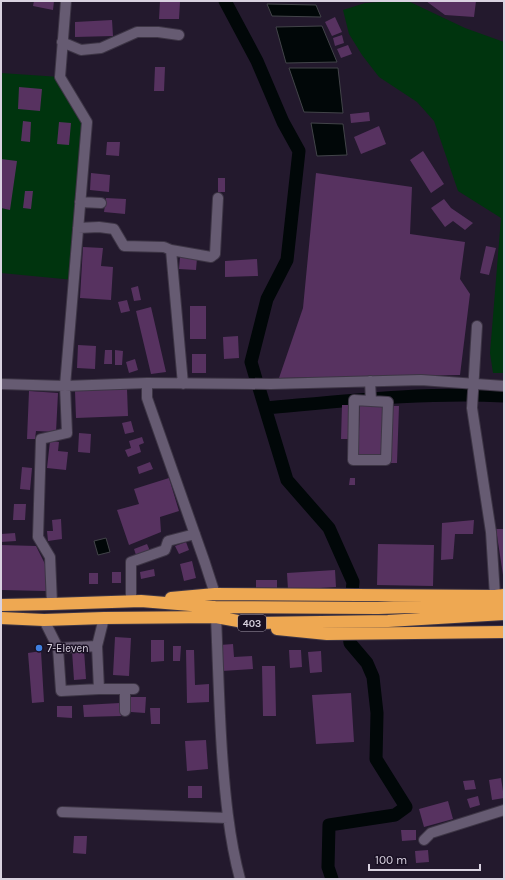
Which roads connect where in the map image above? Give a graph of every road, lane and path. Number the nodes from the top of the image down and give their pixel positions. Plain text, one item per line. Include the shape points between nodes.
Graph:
1 (66, 1) edge
2 (178, 35) dead end
3 (62, 42) junction
4 (218, 198) dead end
5 (80, 202) junction
6 (101, 203) dead end
7 (78, 228) junction
8 (171, 250) junction
9 (477, 326) dead end
10 (370, 382) junction
11 (147, 383) junction
12 (474, 383) junction
13 (1, 384) edge
14 (183, 384) junction
15 (65, 386) junction
16 (504, 386) edge
17 (371, 397) junction
18 (195, 534) junction
19 (215, 594) junction
20 (502, 598) edge
21 (136, 601) junction
22 (52, 604) junction
23 (1, 605) edge
24 (504, 614) edge
25 (216, 617) junction
26 (1, 618) edge
27 (104, 618) junction
28 (44, 620) junction
29 (504, 620) edge
30 (252, 623) junction
31 (504, 632) edge
32 (97, 646) junction
33 (58, 648) junction
34 (100, 689) junction
35 (125, 711) dead end
36 (504, 810) edge
37 (62, 812) dead end
38 (228, 818) junction
39 (424, 840) dead end
40 (240, 879) edge

1 - 3 street
2 - 3 street via 138,32 101,48 80,50
3 - 5 street via 60,77 87,122
4 - 8 street via 215,254 211,258
5 - 6 street
5 - 7 street
7 - 8 street via 114,229 124,246 164,247
7 - 15 street
8 - 14 street
9 - 12 street
10 - 12 street via 421,380
10 - 14 street
10 - 17 street
11 - 14 street
11 - 15 street
11 - 18 street via 147,398
12 - 16 street
12 - 20 street via 472,408
13 - 15 street
15 - 22 street via 67,432 41,438 38,536 50,557
17 - 17 street via 388,402 386,460 353,460 354,400
18 - 19 street
18 - 21 street via 168,541 165,550 131,562
19 - 20 highway
19 - 21 highway
20 - 21 highway
20 - 21 highway, 403 via 378,608 215,607
21 - 22 highway, 403
22 - 23 highway, 403
24 - 30 highway, 403 via 388,621
25 - 27 highway, 403
25 - 30 highway, 403
25 - 38 street via 219,705
26 - 28 highway, 403
27 - 28 highway, 403
27 - 32 street
28 - 33 street
29 - 30 highway via 325,628
30 - 31 highway via 261,628 327,634
32 - 33 street
32 - 34 street
33 - 34 street via 61,691
34 - 35 street via 130,689
36 - 39 street via 431,833
37 - 38 street
38 - 40 street

